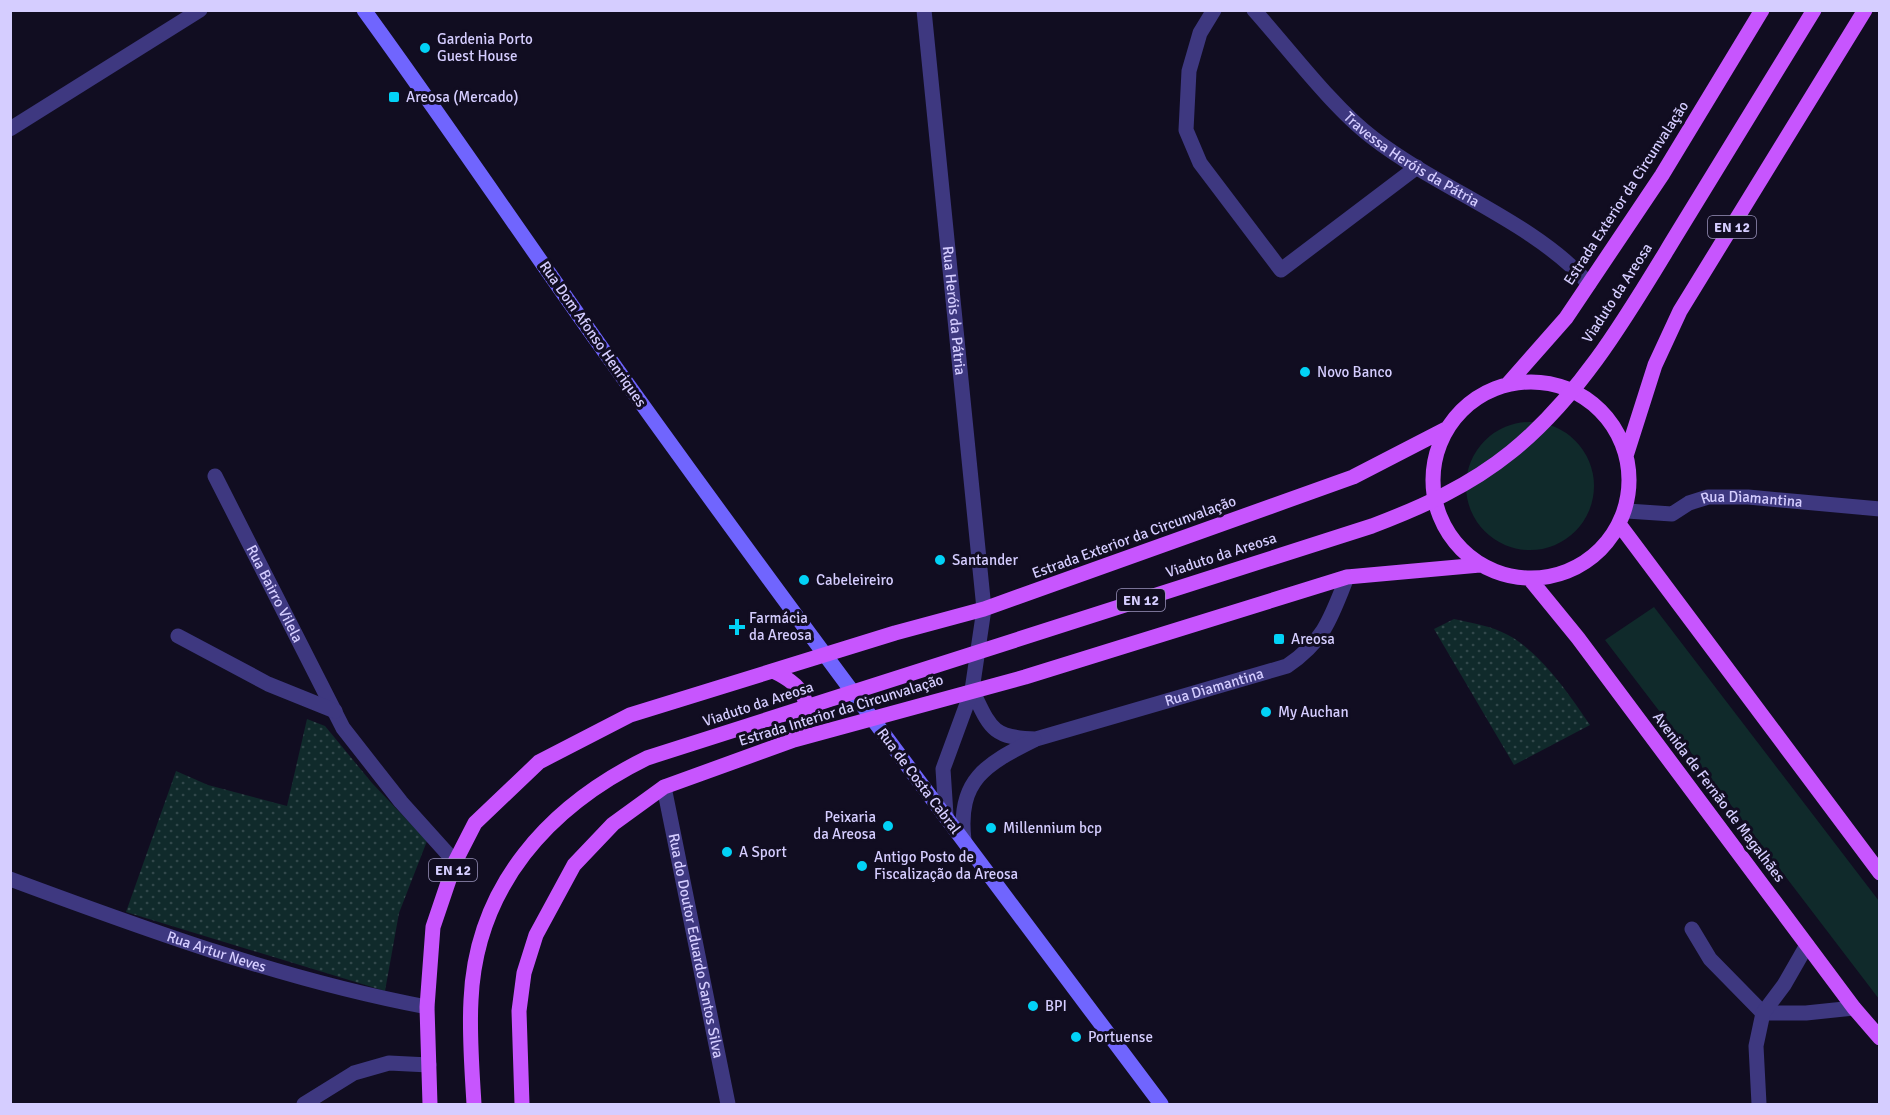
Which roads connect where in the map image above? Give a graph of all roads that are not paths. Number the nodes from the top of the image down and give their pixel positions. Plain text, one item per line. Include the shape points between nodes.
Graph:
1 (364, 10) edge
2 (924, 10) edge
3 (1214, 10) edge
4 (1254, 10) edge
5 (1762, 10) edge
6 (1814, 10) edge
7 (1865, 10) edge
8 (199, 11) edge
9 (10, 129) edge
10 (1417, 167) junction
11 (1588, 284) junction
12 (1507, 385) junction
13 (1446, 429) junction
14 (1626, 456) junction
15 (215, 476) dead end
16 (1880, 509) edge
17 (1623, 517) junction
18 (1480, 565) junction
19 (1347, 577) junction
20 (1529, 578) junction
21 (984, 609) junction
22 (178, 636) dead end
23 (825, 656) junction
24 (773, 671) junction
25 (972, 690) junction
26 (334, 711) junction
27 (870, 718) junction
28 (1035, 739) junction
29 (794, 740) junction
30 (664, 787) junction
31 (945, 814) junction
32 (964, 840) junction
33 (455, 862) junction
34 (1880, 873) edge
35 (10, 879) edge
36 (1692, 928) dead end
37 (1807, 945) junction
38 (428, 1007) junction
39 (1854, 1008) junction
40 (1763, 1013) junction
41 (1880, 1038) edge
42 (429, 1065) junction
43 (304, 1104) edge
44 (430, 1104) edge
45 (474, 1104) edge
46 (522, 1104) edge
47 (728, 1104) edge
48 (1161, 1104) edge
49 (1759, 1104) edge

1 - 23 main road, Rua Dom Afonso Henriques
2 - 21 street, Rua Heróis da Pátria
3 - 10 street via 1200,33 1189,71 1186,130 1200,163 1281,270
4 - 10 street, Travessa Heróis da Pátria via 1372,137
5 - 11 main road, Estrada Exterior da Circunvalação / EN 12 via 1662,175
6 - 45 main road, Viaduto da Areosa / EN 12, bridge via 1648,282 1579,382 1513,451 1465,484 1372,526 647,758 576,800 526,850 493,908 479,948 471,998
7 - 14 main road, EN 12 via 1680,311 1655,365
8 - 9 street
10 - 11 street, Travessa Heróis da Pátria via 1539,241
11 - 12 main road, Estrada Exterior da Circunvalação / EN 12 via 1559,327
12 - 13 main road, EN 12 via 1476,399
12 - 14 main road, EN 12 via 1538,382 1568,388 1594,404 1614,428
13 - 18 main road, EN 12 via 1435,458 1433,489 1440,518 1456,544
13 - 21 main road, Estrada Exterior da Circunvalação / EN 12 via 1353,477
14 - 17 main road, EN 12 via 1631,486
15 - 26 street, Rua Bairro Vilela
16 - 17 street, Rua Diamantina via 1708,497 1672,514
17 - 20 main road, EN 12 via 1603,546 1582,563 1557,574
17 - 34 main road
18 - 19 main road, EN 12
18 - 20 main road, EN 12
19 - 25 main road, EN 12
19 - 28 street, Rua Diamantina via 1329,624 1307,652 1287,666
20 - 37 main road, Avenida de Fernão de Magalhães
21 - 23 main road, Estrada Exterior da Circunvalação / EN 12
21 - 25 street, Rua Heróis da Pátria
22 - 26 street via 268,684
23 - 24 main road, Estrada Exterior da Circunvalação / EN 12
23 - 27 main road, Rua Dom Afonso Henriques
24 - 29 main road via 793,681 806,700 806,720
24 - 33 main road, Estrada Exterior da Circunvalação / EN 12 via 630,715 539,762 475,823
25 - 27 main road, Estrada Interior da Circunvalação / EN 12
25 - 28 street, Rua Diamantina via 990,726 1002,734
25 - 31 street, Rua Heróis da Pátria via 943,770
26 - 33 street, Rua Bairro Vilela via 401,802
27 - 29 main road, Estrada Interior da Circunvalação / EN 12
27 - 31 main road, Rua de Costa Cabral
28 - 32 street, Rua Diamantina via 992,761 974,782 961,818
29 - 30 main road, Estrada Interior da Circunvalação / EN 12
30 - 46 main road, Estrada Interior da Circunvalação / EN 12 via 613,824 574,865 536,935 524,974 519,1011
30 - 47 street, Rua do Doutor Eduardo Santos Silva
31 - 32 main road, Rua de Costa Cabral
32 - 48 main road, Rua de Costa Cabral
33 - 38 main road, Estrada Exterior da Circunvalação / EN 12 via 433,927
35 - 38 street, Rua Artur Neves via 183,943 346,990
36 - 40 street via 1710,959
37 - 39 main road, Avenida de Fernão de Magalhães
37 - 40 street
38 - 42 main road, Estrada Exterior da Circunvalação / EN 12
39 - 40 street
39 - 41 main road, Avenida de Fernão de Magalhães
40 - 49 street via 1756,1046
42 - 43 street via 389,1063 354,1073
42 - 44 main road, Estrada Exterior da Circunvalação / EN 12

